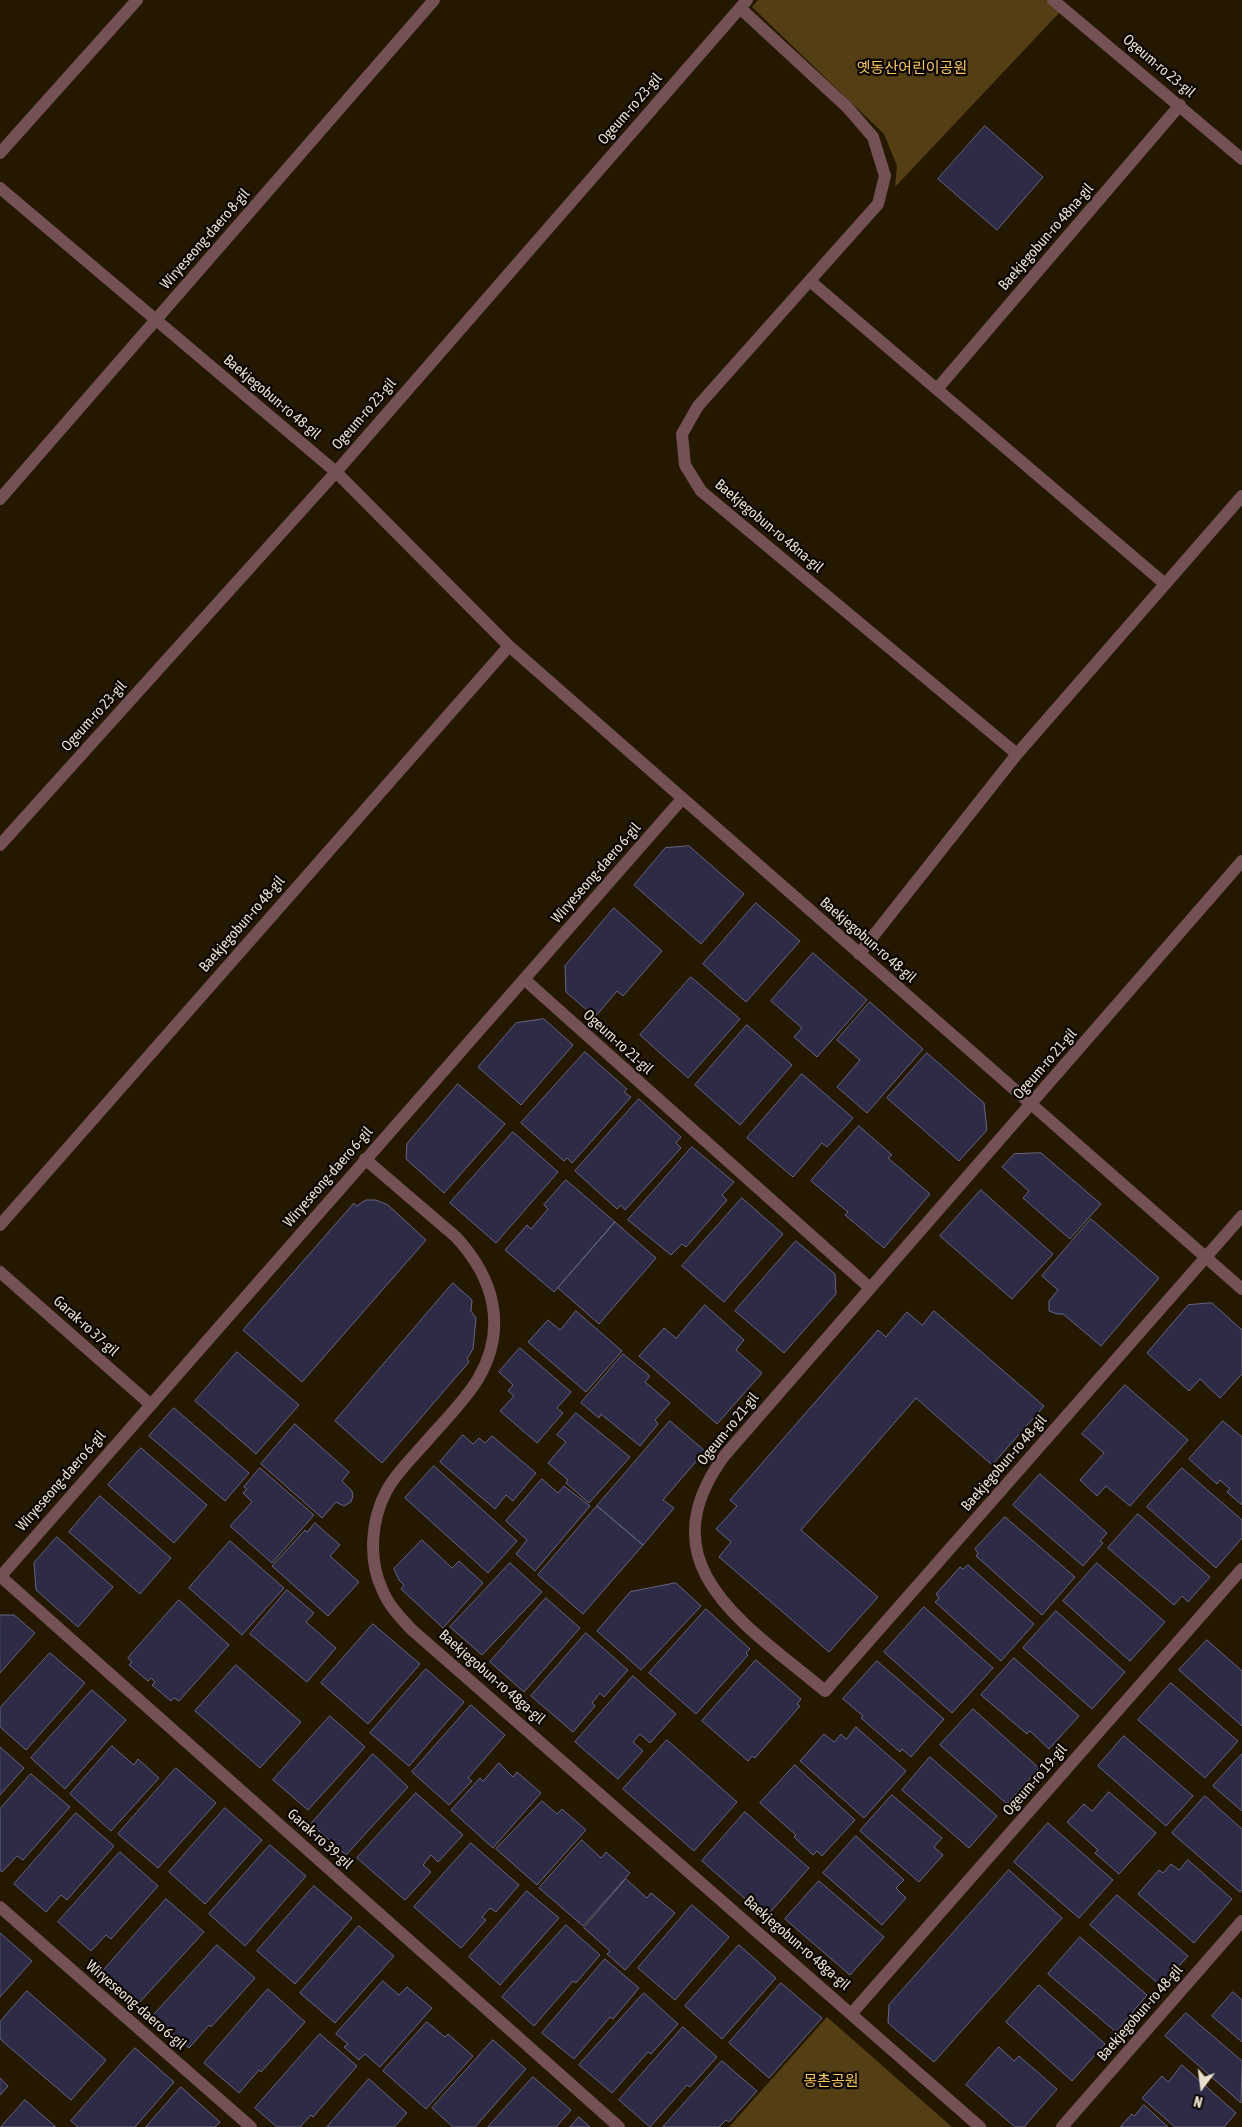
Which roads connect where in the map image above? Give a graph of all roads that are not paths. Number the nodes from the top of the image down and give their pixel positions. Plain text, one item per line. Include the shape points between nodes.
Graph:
1 (137, 0) edge
2 (434, 0) edge
3 (1053, 0) edge
4 (743, 4) edge
5 (1180, 105) junction
6 (0, 153) edge
7 (1242, 159) edge
8 (0, 188) edge
9 (810, 281) junction
10 (156, 320) junction
11 (937, 389) junction
12 (336, 472) junction
13 (1242, 496) edge
14 (0, 499) edge
15 (1165, 584) junction
16 (508, 646) junction
17 (1017, 754) junction
18 (682, 799) junction
19 (0, 845) edge
20 (1242, 861) edge
21 (859, 954) junction
22 (524, 979) junction
23 (1033, 1104) junction
24 (365, 1160) junction
25 (1242, 1216) edge
26 (0, 1225) edge
27 (1206, 1257) junction
28 (0, 1272) edge
29 (870, 1288) junction
30 (1242, 1289) edge
31 (150, 1404) junction
32 (1242, 1569) edge
33 (0, 1576) edge
34 (825, 1691) joint
35 (0, 1907) edge
36 (1242, 1921) edge
37 (852, 2013) junction
38 (251, 2127) edge
39 (619, 2127) edge
40 (980, 2127) edge
41 (1062, 2127) edge

1 - 6 street
2 - 10 street, Wiryeseong-daero 8-gil
3 - 5 street, Ogeum-ro 23-gil
4 - 9 street, Baekjegobun-ro 48na-gil via 873,137 885,176 878,204
4 - 12 street, Ogeum-ro 23-gil
5 - 7 street, Ogeum-ro 23-gil
5 - 11 street, Baekjegobun-ro 48na-gil
8 - 10 street, Baekjegobun-ro 48-gil
9 - 11 street
9 - 17 street, Baekjegobun-ro 48na-gil via 698,406 682,434 685,465 701,491
10 - 12 street, Baekjegobun-ro 48-gil
10 - 14 street, Wiryeseong-daero 8-gil
11 - 15 street
12 - 16 street, Baekjegobun-ro 48-gil
12 - 19 street, Ogeum-ro 23-gil
13 - 15 street
15 - 17 street
16 - 18 street, Baekjegobun-ro 48-gil
16 - 26 street, Baekjegobun-ro 48-gil
17 - 21 street
18 - 21 street, Baekjegobun-ro 48-gil
18 - 22 street, Wiryeseong-daero 6-gil
20 - 23 street, Ogeum-ro 21-gil
21 - 23 street, Baekjegobun-ro 48-gil
22 - 24 street, Wiryeseong-daero 6-gil
22 - 29 street, Ogeum-ro 21-gil
23 - 27 street, Baekjegobun-ro 48-gil
23 - 29 street, Ogeum-ro 21-gil
24 - 31 street, Wiryeseong-daero 6-gil
24 - 37 street, Baekjegobun-ro 48ga-gil via 469,1250 483,1271 492,1294 494,1320 489,1354 478,1378 400,1471 384,1495 374,1532 376,1571 382,1590 411,1629
25 - 27 street, Baekjegobun-ro 48-gil
27 - 30 street, Baekjegobun-ro 48-gil
27 - 34 street, Baekjegobun-ro 48-gil
28 - 31 street, Garak-ro 37-gil
29 - 34 street, Ogeum-ro 21-gil via 710,1474 696,1511 696,1548 702,1571 713,1591 736,1615
31 - 33 street, Wiryeseong-daero 6-gil
32 - 37 street, Ogeum-ro 19-gil
33 - 39 street, Garak-ro 39-gil
35 - 38 street, Wiryeseong-daero 6-gil
36 - 41 street, Baekjegobun-ro 48-gil
37 - 40 street, Baekjegobun-ro 48ga-gil

